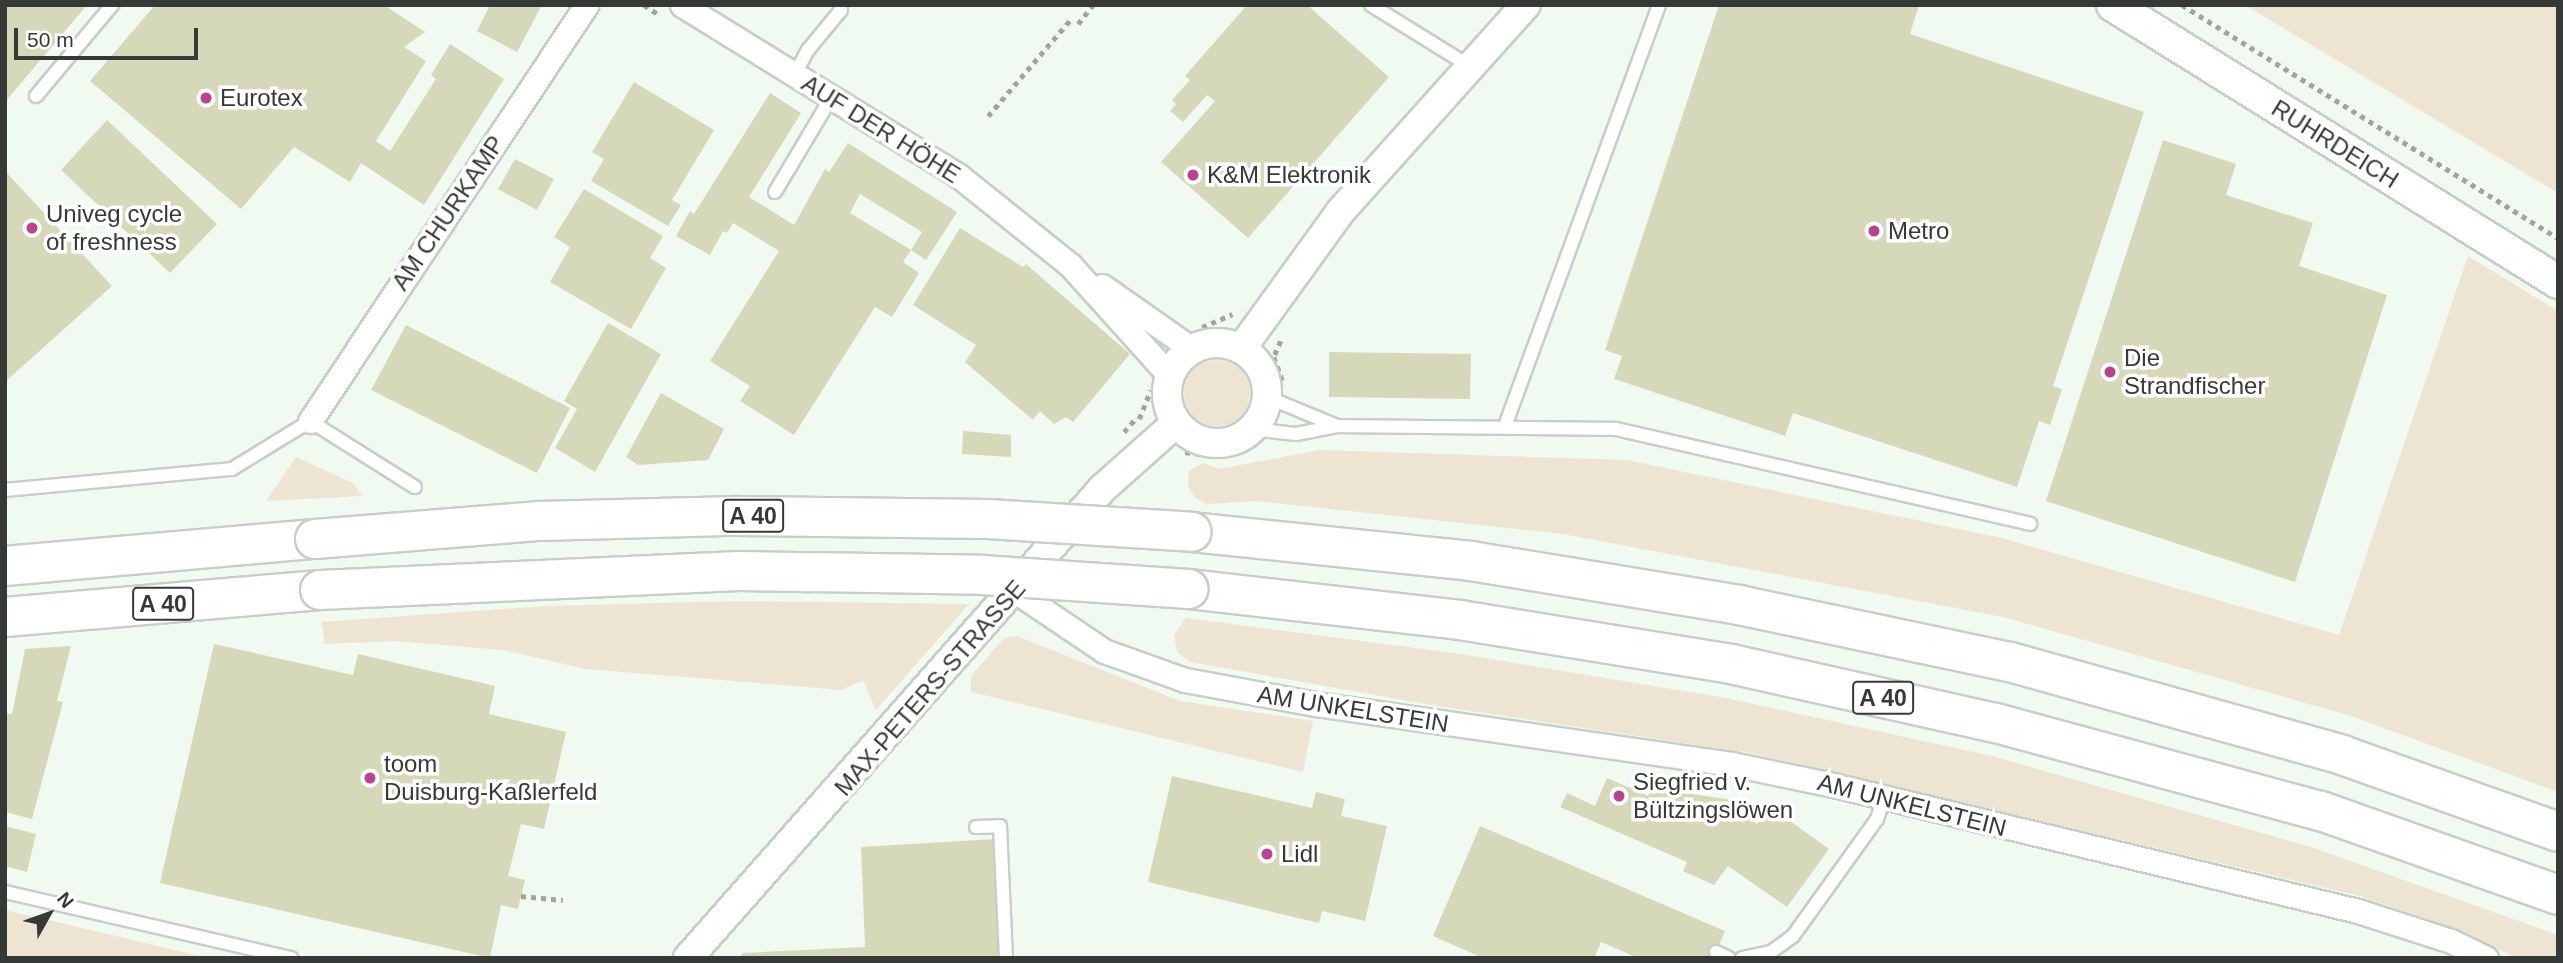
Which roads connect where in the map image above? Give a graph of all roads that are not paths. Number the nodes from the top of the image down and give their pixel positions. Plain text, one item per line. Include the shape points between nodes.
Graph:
1 (111, 5) edge
2 (586, 5) edge
3 (1371, 5) edge
4 (1526, 5) edge
5 (1660, 5) edge
6 (2113, 5) edge
7 (841, 10) dead end
8 (675, 13) edge
9 (1471, 67) junction
10 (794, 76) junction
11 (36, 96) dead end
12 (831, 98) junction
13 (775, 192) dead end
14 (1070, 265) junction
15 (2558, 282) edge
16 (1192, 349) junction
17 (1241, 349) junction
18 (1170, 375) junction
19 (1267, 397) junction
20 (310, 421) junction
21 (1176, 423) junction
22 (1338, 426) junction
23 (1506, 426) junction
24 (1252, 429) junction
25 (415, 487) dead end
26 (5, 490) edge
27 (2030, 524) dead end
28 (5, 566) edge
29 (1014, 591) junction
30 (5, 617) edge
31 (1884, 799) junction
32 (976, 827) dead end
33 (2558, 832) edge
34 (5, 892) edge
35 (2558, 895) edge
36 (1716, 952) dead end
37 (292, 958) edge
38 (688, 958) edge
39 (1006, 958) edge
40 (1729, 958) edge
41 (1742, 958) edge
42 (2486, 958) edge

1 - 11 lane
2 - 20 street, AM CHURKAMP
3 - 9 lane
4 - 9 street
5 - 23 lane
6 - 15 main road, RUHRDEICH
7 - 10 lane via 808,50
8 - 10 street, AUF DER HÖHE
9 - 17 street via 1246,318
10 - 12 street, AUF DER HÖHE
12 - 13 lane
12 - 14 street, AUF DER HÖHE via 960,177
14 - 16 street, AUF DER HÖHE
14 - 18 street, AUF DER HÖHE
16 - 17 street via 1208,343
16 - 18 street
17 - 19 street via 1261,369
18 - 21 street via 1167,400
19 - 22 lane
19 - 24 street
20 - 25 lane
20 - 26 lane via 232,469
21 - 24 street via 1189,434 1212,442 1237,439
21 - 29 street, MAX-PETERS-STRASSE via 1102,489
22 - 23 lane
22 - 24 lane via 1288,432
23 - 27 lane via 1616,429
28 - 33 highway, A 40, bridge via 540,521 736,516 988,519 1192,532 1484,563 1739,605 2010,662 2342,755
29 - 31 street, AM UNKELSTEIN via 1104,651 1185,680 1380,714 1732,764
29 - 38 street, MAX-PETERS-STRASSE
30 - 35 highway, A 40, bridge via 320,590 739,571 982,575 1189,589 1460,620 1731,664 1996,723 2321,811
31 - 41 lane via 1877,820 1793,936 1771,952
31 - 42 street, AM UNKELSTEIN via 2358,911 2451,941
32 - 39 lane via 1000,827
34 - 37 lane
36 - 40 lane

